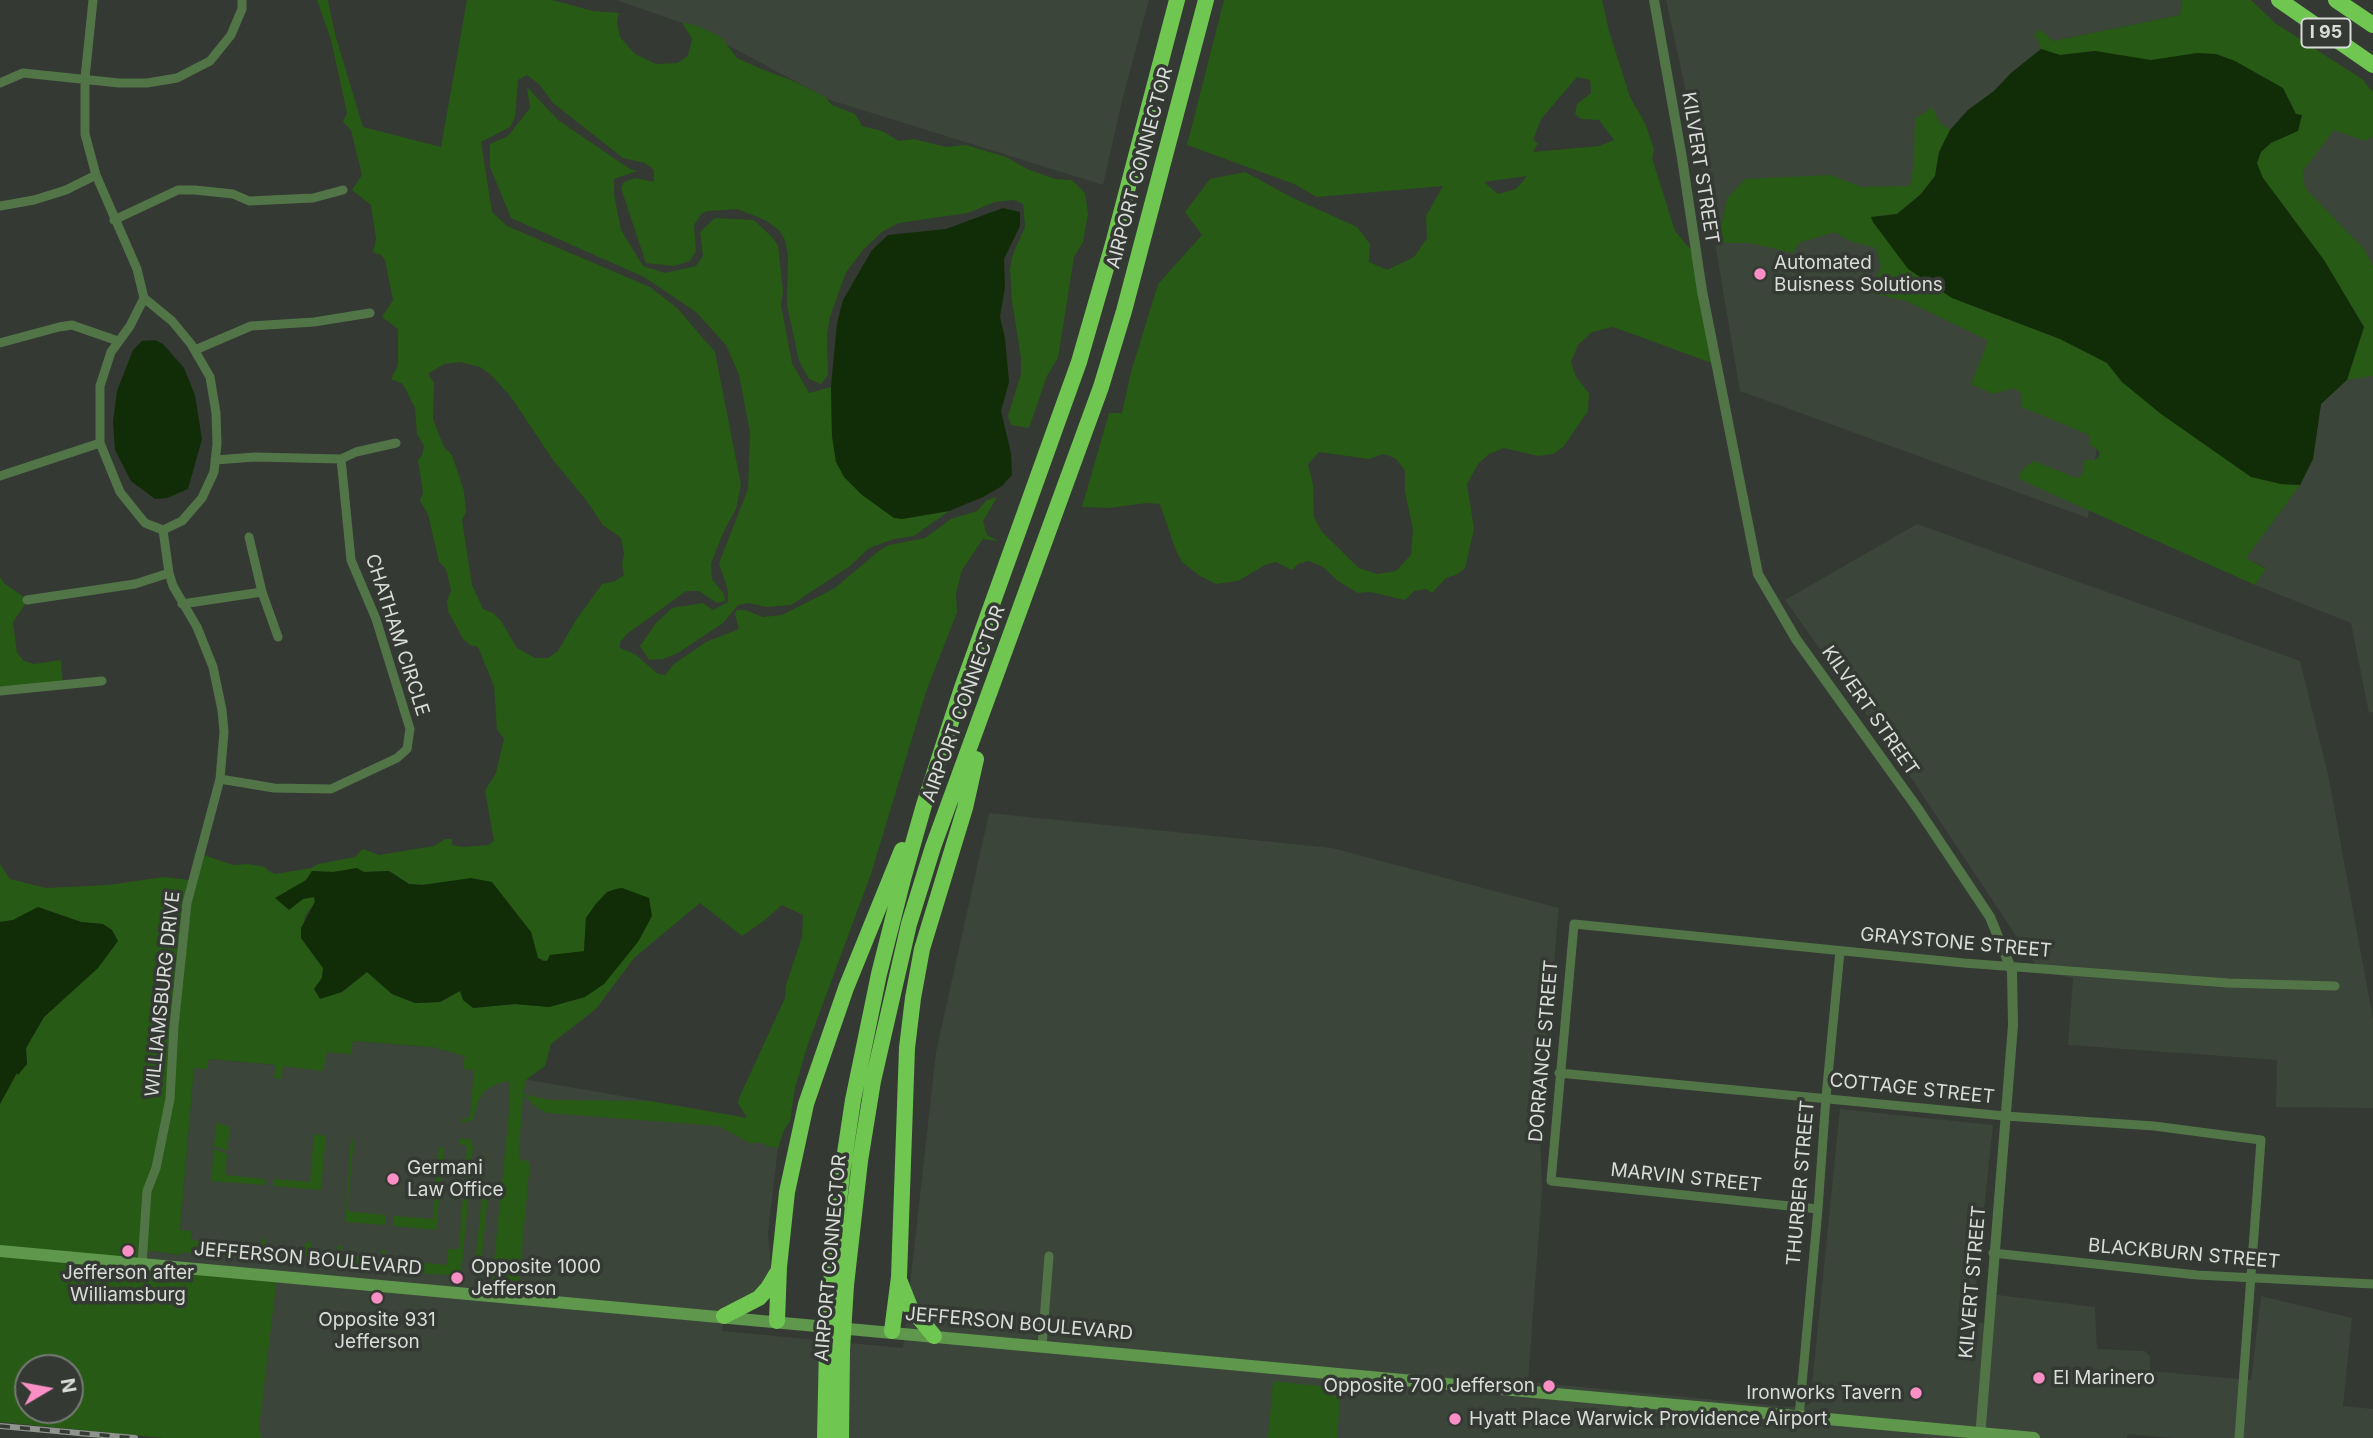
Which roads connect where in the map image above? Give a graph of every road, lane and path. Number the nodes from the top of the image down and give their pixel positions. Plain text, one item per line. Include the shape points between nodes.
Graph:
1 (93, 0) edge
2 (242, 0) edge
3 (1177, 0) edge
4 (1206, 0) edge
5 (1654, 0) edge
6 (2279, 0) edge
7 (2336, 0) edge
8 (2354, 0) edge
9 (2373, 16) edge
10 (2373, 25) edge
11 (2373, 65) edge
12 (85, 78) junction
13 (0, 83) edge
14 (96, 175) junction
15 (343, 190) dead end
16 (0, 206) edge
17 (114, 220) junction
18 (144, 298) junction
19 (370, 313) dead end
20 (118, 341) junction
21 (0, 343) edge
22 (195, 350) junction
23 (100, 443) junction
24 (396, 443) dead end
25 (341, 459) junction
26 (215, 460) junction
27 (0, 476) edge
28 (163, 530) junction
29 (249, 537) dead end
30 (169, 573) junction
31 (262, 592) junction
32 (27, 600) dead end
33 (183, 604) junction
34 (278, 637) dead end
35 (102, 681) dead end
36 (0, 691) edge
37 (991, 693) junction
38 (937, 764) junction
39 (220, 779) junction
40 (1574, 924) joint
41 (1840, 951) junction
42 (2010, 967) junction
43 (2335, 986) dead end
44 (1559, 1073) junction
45 (1826, 1097) junction
46 (2005, 1116) junction
47 (1551, 1181) joint
48 (1818, 1209) junction
49 (0, 1251) edge
50 (1993, 1253) junction
51 (1049, 1256) dead end
52 (142, 1264) junction
53 (779, 1267) junction
54 (899, 1277) junction
55 (2252, 1278) junction
56 (839, 1284) junction
57 (2373, 1284) edge
58 (724, 1316) junction
59 (777, 1321) junction
60 (892, 1331) junction
61 (934, 1336) junction
62 (1042, 1346) junction
63 (832, 1352) junction
64 (1799, 1417) junction
65 (1900, 1427) junction
66 (1980, 1436) edge
67 (815, 1438) edge
68 (825, 1438) edge
69 (842, 1438) edge
70 (1922, 1438) edge
71 (2034, 1438) edge
72 (2239, 1438) edge

1 - 12 street
2 - 12 street via 231,35 210,61 177,78 119,83
3 - 38 highway, AIRPORT CONNECTOR via 1075,374
4 - 37 highway, AIRPORT CONNECTOR via 1114,348
5 - 42 street, KILVERT STREET via 1702,291 1756,569 1796,639 1990,917
6 - 11 highway, I 95
7 - 10 highway, I 95
8 - 9 highway
12 - 13 street via 23,73
12 - 14 street via 85,134
14 - 16 street via 66,190
14 - 17 street
15 - 17 street via 313,198 250,201 233,194 178,190
17 - 18 street via 137,269
18 - 20 street
18 - 22 street via 172,321
19 - 22 street via 251,326
20 - 21 street via 72,326
20 - 23 street via 100,386
22 - 26 street via 210,377 216,413
23 - 27 street
23 - 28 street via 120,492 145,523
24 - 25 street
25 - 26 street
25 - 39 street, CHATHAM CIRCLE via 352,560 376,619 410,729 407,749 331,789 274,788
26 - 28 street via 202,499 178,525
28 - 30 street, WILLIAMSBURG DRIVE
29 - 31 street
30 - 32 street via 135,584
30 - 33 street, WILLIAMSBURG DRIVE
31 - 33 street
31 - 34 street
33 - 39 street, WILLIAMSBURG DRIVE via 213,667 224,732
35 - 36 street
37 - 54 highway via 913,998
37 - 56 highway, AIRPORT CONNECTOR via 933,847 895,976
38 - 53 highway via 846,988 806,1104 787,1192
38 - 56 highway, AIRPORT CONNECTOR via 891,925 861,1057 842,1173
39 - 52 street, WILLIAMSBURG DRIVE via 187,903 170,1099 147,1191
40 - 41 street, GRAYSTONE STREET
40 - 44 street, DORRANCE STREET
41 - 42 street, GRAYSTONE STREET
41 - 45 street, THURBER STREET
42 - 43 street, GRAYSTONE STREET
42 - 46 street, KILVERT STREET via 2013,1025
44 - 45 street, COTTAGE STREET
44 - 47 street, DORRANCE STREET
45 - 46 street, COTTAGE STREET
45 - 48 street, THURBER STREET
46 - 50 street, KILVERT STREET
46 - 55 street, COTTAGE STREET via 2154,1126 2261,1140
47 - 48 street, MARVIN STREET
48 - 64 street, THURBER STREET
49 - 52 main road, JEFFERSON BOULEVARD
50 - 55 street, BLACKBURN STREET
50 - 66 street, KILVERT STREET
51 - 62 street
52 - 58 main road, JEFFERSON BOULEVARD
53 - 58 highway via 759,1298
53 - 59 highway
54 - 60 highway
54 - 61 highway via 910,1307
55 - 57 street, BLACKBURN STREET
55 - 72 street
56 - 63 highway, AIRPORT CONNECTOR, bridge
58 - 59 main road, JEFFERSON BOULEVARD
59 - 60 main road, JEFFERSON BOULEVARD
60 - 61 main road, JEFFERSON BOULEVARD
61 - 62 main road, JEFFERSON BOULEVARD
62 - 64 main road, JEFFERSON BOULEVARD
63 - 67 highway
63 - 68 highway, AIRPORT CONNECTOR
63 - 69 highway, AIRPORT CONNECTOR
64 - 65 main road, JEFFERSON BOULEVARD
65 - 66 main road, JEFFERSON BOULEVARD
65 - 70 main road
66 - 71 main road, JEFFERSON BOULEVARD

